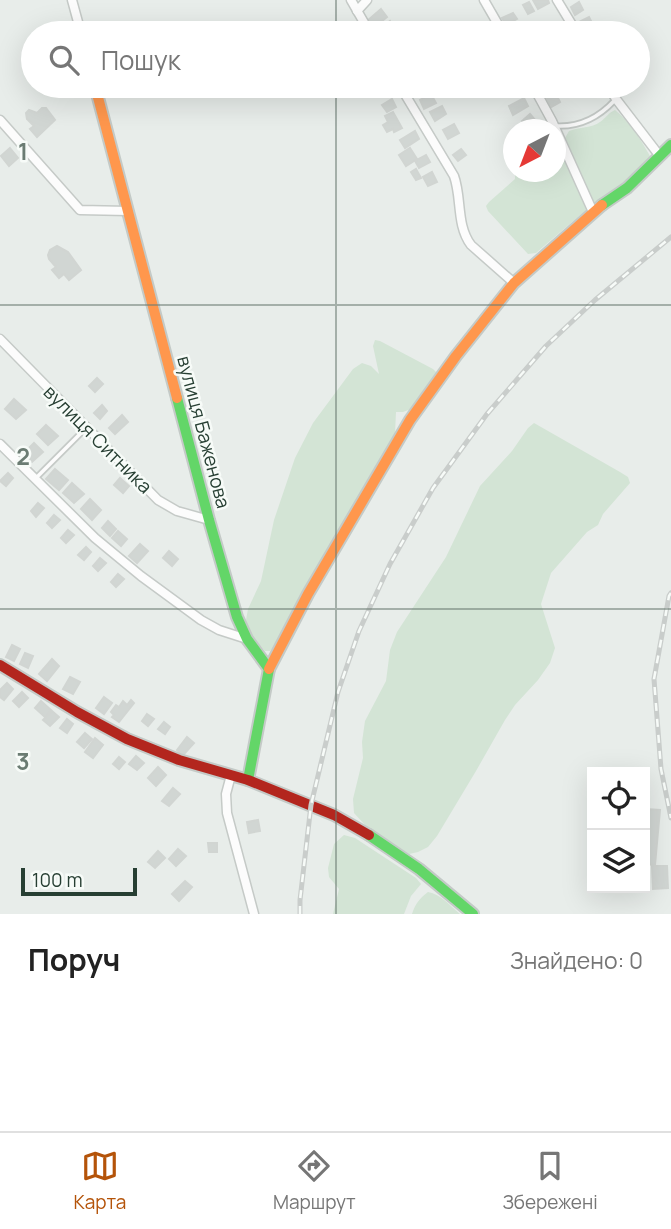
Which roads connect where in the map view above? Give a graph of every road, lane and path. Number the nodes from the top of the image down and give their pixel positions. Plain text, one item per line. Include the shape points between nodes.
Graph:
1 (72, 0) edge
2 (351, 0) edge
3 (367, 0) edge
4 (484, 0) edge
5 (557, 0) edge
6 (357, 11) junction
7 (78, 21) edge
8 (363, 21) edge
9 (496, 21) edge
10 (570, 21) edge
11 (98, 98) edge
12 (407, 98) edge
13 (539, 98) edge
14 (616, 99) joint
15 (550, 119) edge
16 (0, 120) edge
17 (566, 126) edge
18 (671, 145) edge
19 (566, 152) edge
20 (659, 155) junction
21 (128, 211) junction
22 (593, 212) junction
23 (514, 284) junction
24 (2, 346) edge
25 (86, 428) junction
26 (0, 443) edge
27 (35, 478) junction
28 (209, 520) junction
29 (247, 639) junction
30 (0, 665) edge
31 (269, 669) junction
32 (231, 775) junction
33 (248, 780) junction
34 (254, 914) edge
35 (473, 914) edge

1 - 7 street
2 - 6 street
3 - 6 street
4 - 9 street
5 - 10 street
6 - 8 street
11 - 21 street, вулиця Баженова
12 - 23 street via 454,176 466,238
13 - 15 street
14 - 17 lane via 599,116
14 - 20 street
16 - 21 street via 80,210
18 - 20 street
19 - 22 street
20 - 22 street
21 - 28 street, вулиця Баженова
22 - 23 street
23 - 31 street via 410,420
24 - 25 street, вулиця Ситника
25 - 27 lane
25 - 28 street, вулиця Ситника via 158,500 177,512
26 - 27 street
27 - 29 street via 141,576 201,620
28 - 29 street, вулиця Баженова
29 - 31 street, вулиця Баженова
30 - 32 street via 127,738
31 - 33 street
32 - 33 street
32 - 34 street via 227,813
33 - 35 street via 323,810 369,835

